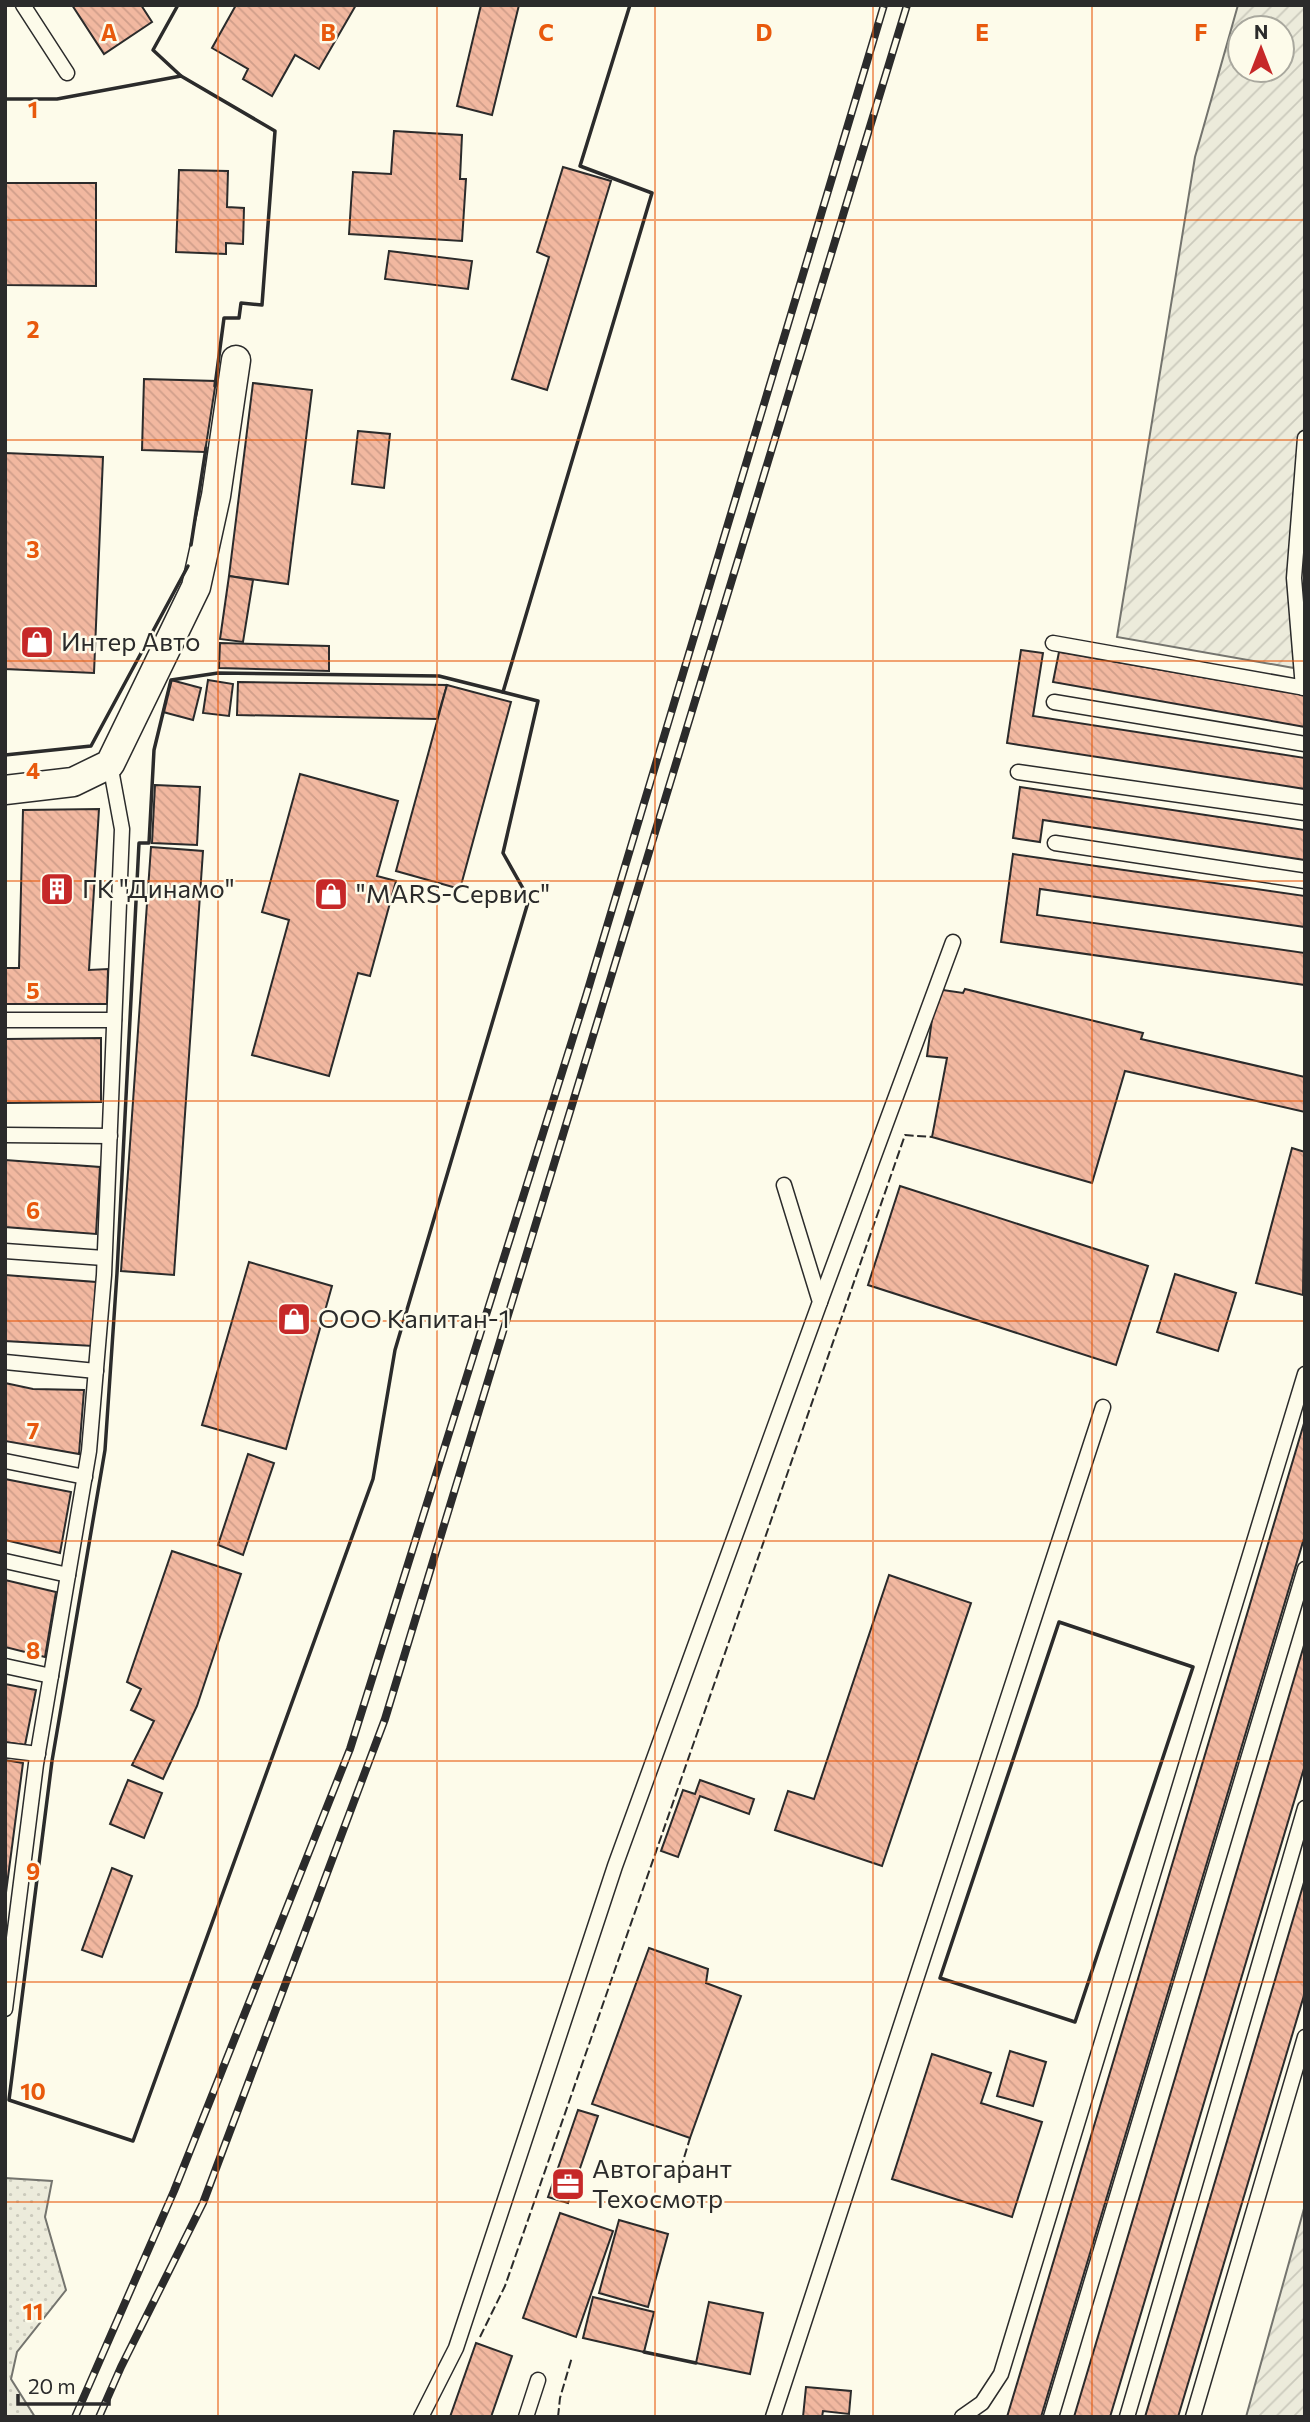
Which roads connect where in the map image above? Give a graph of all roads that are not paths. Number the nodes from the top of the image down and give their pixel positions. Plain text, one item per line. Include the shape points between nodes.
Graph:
1 (23, 5) edge
2 (67, 73) dead end
3 (236, 360) dead end
4 (1305, 438) edge
5 (1053, 643) dead end
6 (1304, 688) edge
7 (1054, 702) dead end
8 (1305, 744) edge
9 (110, 764) junction
10 (1018, 772) dead end
11 (5, 790) edge
12 (1305, 813) edge
13 (1055, 844) dead end
14 (1305, 881) edge
15 (953, 942) dead end
16 (5, 1020) edge
17 (114, 1020) junction
18 (5, 1135) edge
19 (110, 1136) junction
20 (784, 1185) dead end
21 (5, 1251) edge
22 (104, 1258) junction
23 (820, 1302) junction
24 (5, 1363) edge
25 (96, 1371) junction
26 (1305, 1374) edge
27 (1103, 1407) dead end
28 (5, 1461) edge
29 (85, 1477) junction
30 (5, 1561) edge
31 (1305, 1569) edge
32 (68, 1575) junction
33 (5, 1666) edge
34 (51, 1676) junction
35 (5, 1750) edge
36 (38, 1754) junction
37 (1305, 1808) edge
38 (5, 2009) edge
39 (1305, 2038) edge
40 (538, 2380) dead end
41 (421, 2417) edge
42 (526, 2417) edge
43 (773, 2417) edge
44 (962, 2417) edge
45 (1051, 2417) edge
46 (1127, 2417) edge
47 (1193, 2417) edge

1 - 2 lane
3 - 9 street via 216,496 196,587
4 - 6 lane via 1294,578
5 - 6 lane
7 - 8 lane
9 - 11 street via 73,782
9 - 17 lane via 122,829
10 - 12 lane
13 - 14 lane
15 - 23 lane
16 - 17 lane
17 - 19 lane
18 - 19 lane
19 - 22 lane
20 - 23 lane
21 - 22 lane
22 - 25 lane
23 - 41 lane via 615,1866 456,2348
24 - 25 lane
25 - 29 lane
26 - 44 lane via 1001,2374 982,2403
27 - 43 lane
28 - 29 lane
29 - 32 lane
30 - 32 lane
31 - 45 lane
32 - 34 lane
33 - 34 lane
34 - 36 lane
35 - 36 lane
36 - 38 lane
37 - 46 lane
39 - 47 lane
40 - 42 lane

